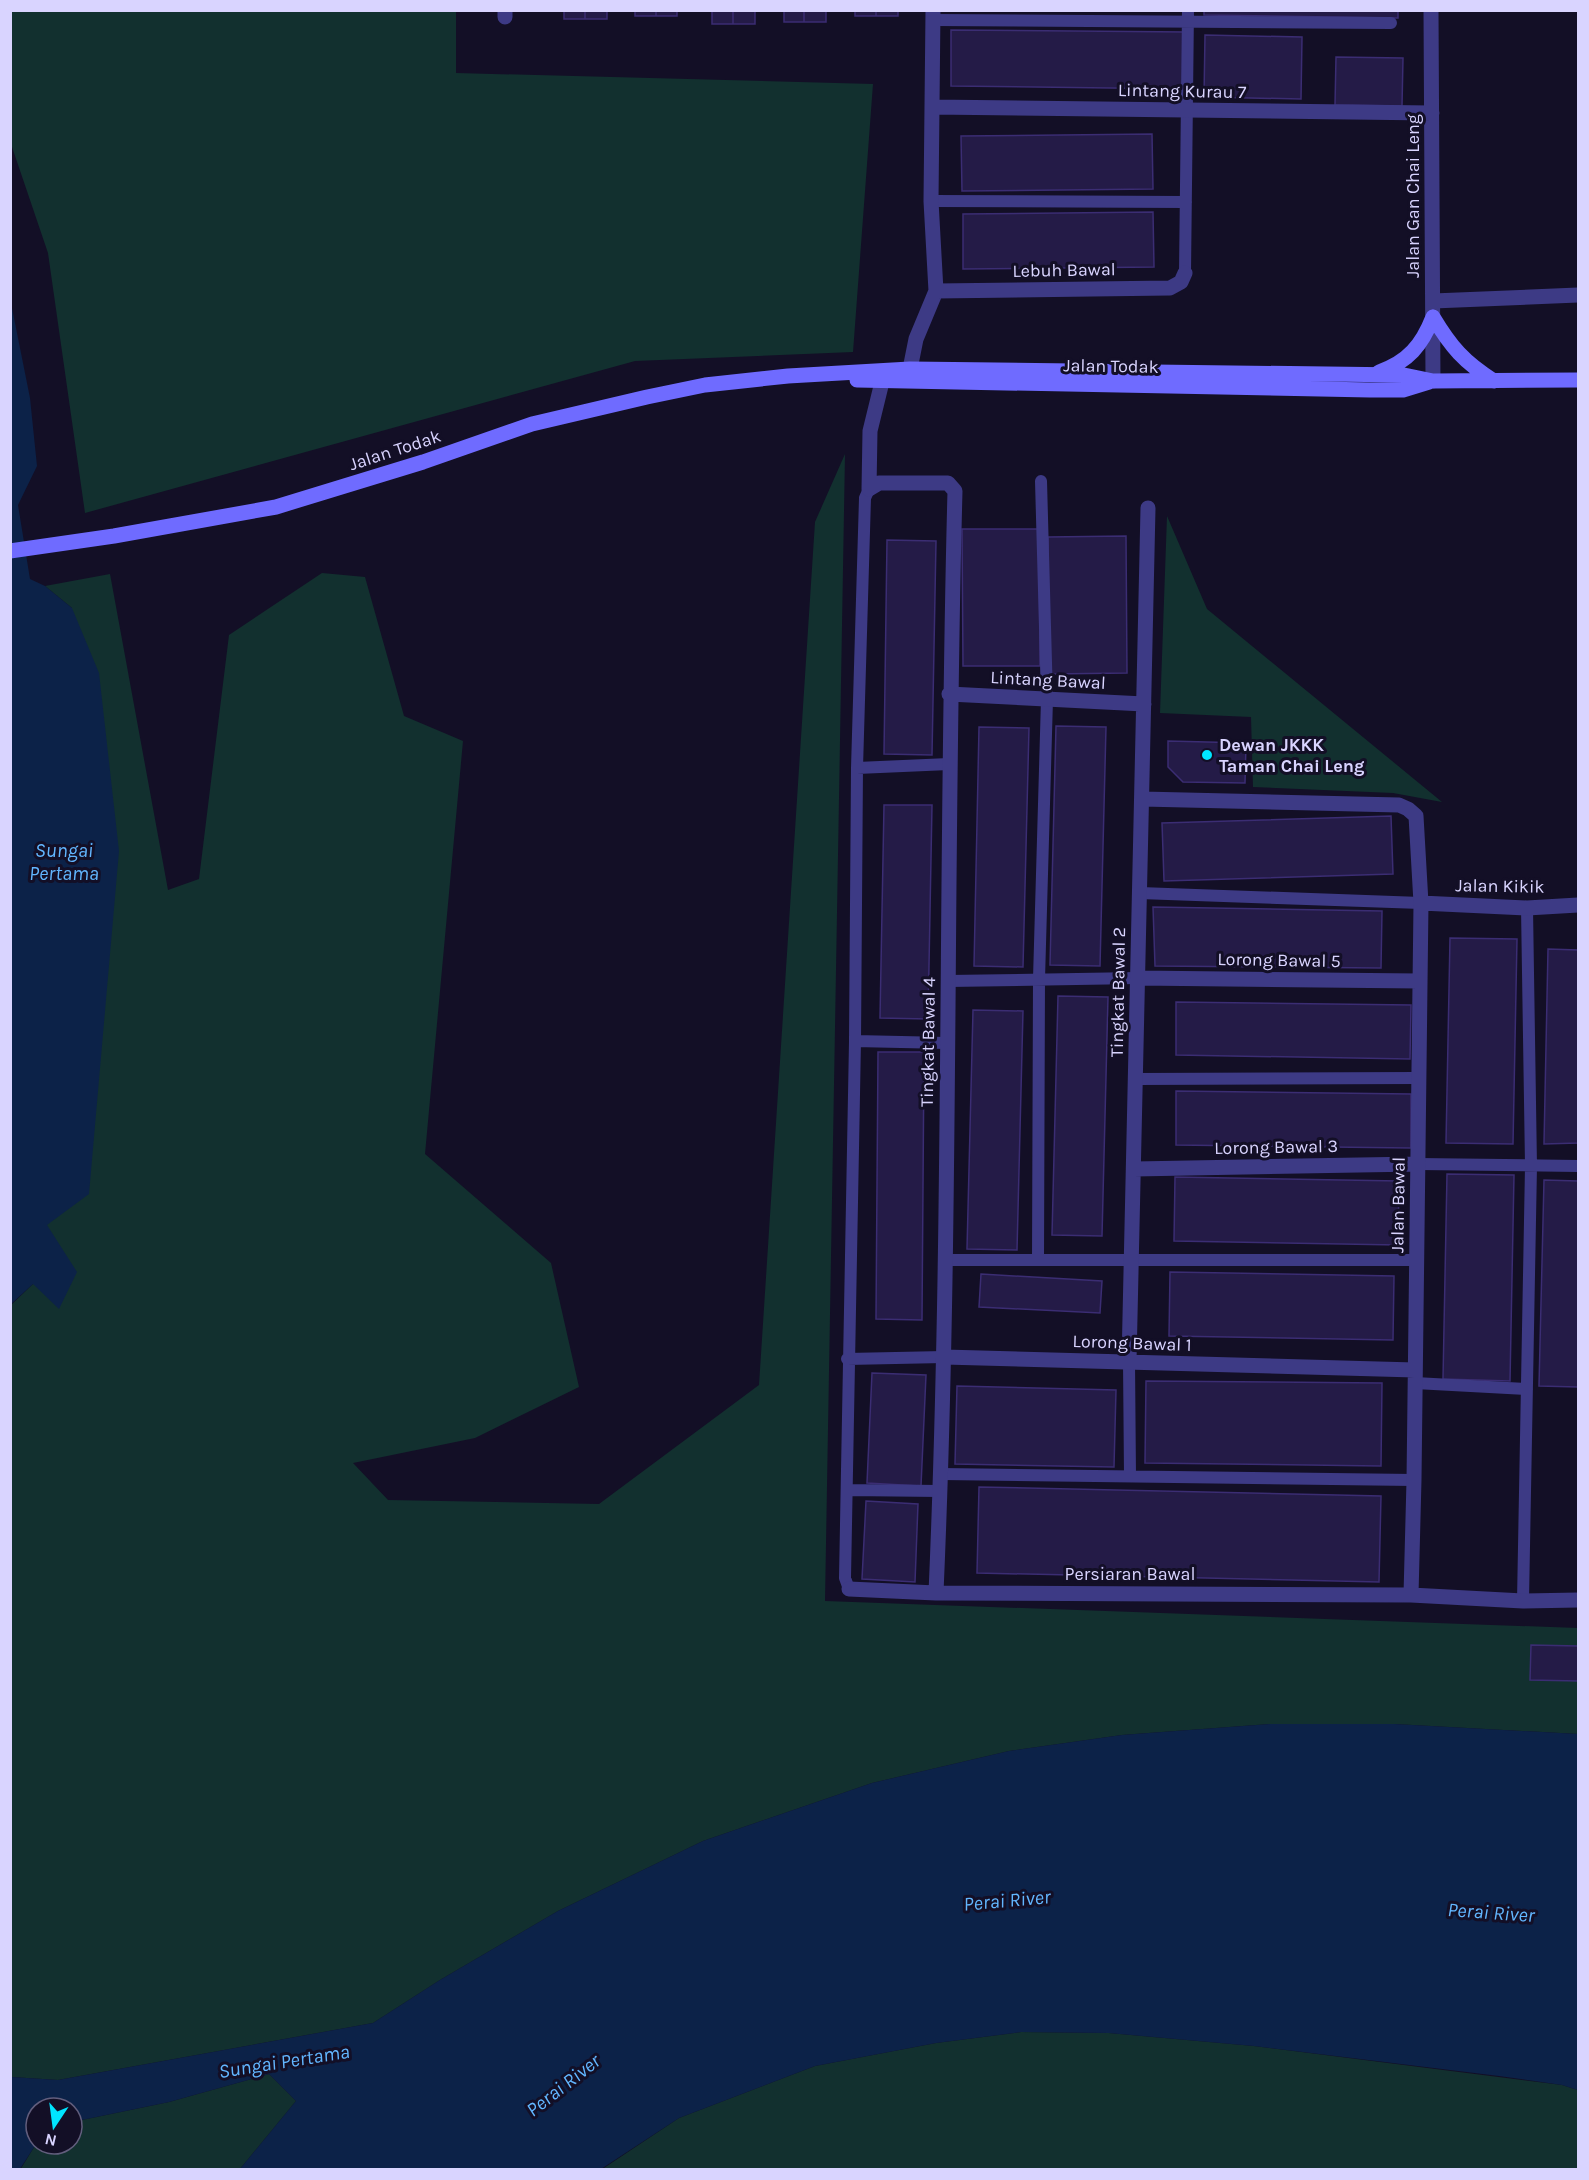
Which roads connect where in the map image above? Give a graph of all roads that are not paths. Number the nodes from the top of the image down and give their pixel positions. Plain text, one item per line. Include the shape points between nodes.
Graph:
1 (1431, 10) edge
2 (933, 15) edge
3 (1188, 16) edge
4 (1390, 23) dead end
5 (932, 107) junction
6 (1187, 110) junction
7 (1432, 113) junction
8 (931, 201) junction
9 (1186, 202) junction
10 (1185, 273) joint
11 (936, 291) junction
12 (1578, 295) edge
13 (1433, 301) junction
14 (1433, 317) junction
15 (910, 369) junction
16 (1370, 375) junction
17 (788, 376) junction
18 (1578, 380) edge
19 (1433, 381) junction
20 (882, 382) junction
21 (1495, 382) junction
22 (1041, 481) dead end
23 (869, 489) junction
24 (1148, 508) dead end
25 (10, 551) edge
26 (950, 694) junction
27 (1047, 699) junction
28 (1144, 704) junction
29 (949, 764) junction
30 (857, 768) junction
31 (1142, 799) junction
32 (1140, 893) junction
33 (1420, 903) junction
34 (1578, 905) edge
35 (1527, 908) junction
36 (1138, 978) junction
37 (1039, 979) junction
38 (948, 981) junction
39 (1419, 981) junction
40 (855, 1041) junction
41 (947, 1043) junction
42 (1417, 1078) junction
43 (1136, 1079) junction
44 (1418, 1164) junction
45 (1531, 1166) junction
46 (1578, 1166) edge
47 (1134, 1169) junction
48 (1038, 1259) junction
49 (945, 1260) junction
50 (1132, 1260) junction
51 (1416, 1260) junction
52 (944, 1357) junction
53 (848, 1359) junction
54 (1130, 1362) junction
55 (1415, 1377) junction
56 (1527, 1389) junction
57 (941, 1474) junction
58 (1130, 1476) junction
59 (1414, 1480) junction
60 (848, 1490) junction
61 (940, 1491) junction
62 (849, 1589) joint
63 (936, 1593) junction
64 (1411, 1595) junction
65 (1578, 1600) edge
66 (1522, 1601) junction

1 - 7 street, Jalan Gan Chai Leng
2 - 3 lane
2 - 5 street
3 - 4 lane
3 - 6 lane
5 - 6 street, Lintang Kurau 7
5 - 8 street
6 - 7 street, Lintang Kurau 7
6 - 9 lane
7 - 13 street, Jalan Gan Chai Leng
8 - 9 lane
8 - 11 street
9 - 10 lane
10 - 11 street, Lebuh Bawal via 1170,288
11 - 15 street via 916,339
12 - 13 street
13 - 14 street, Jalan Gan Chai Leng
14 - 16 main road via 1426,334 1407,358
14 - 19 street, Jalan Gan Chai Leng
14 - 21 main road via 1458,354
15 - 16 main road, Jalan Todak
15 - 17 main road, Jalan Todak
16 - 19 main road, Jalan Todak via 1404,375
17 - 20 main road, Jalan Todak
17 - 25 main road, Jalan Todak via 705,385 532,424 276,507
18 - 21 main road, Jalan Todak
19 - 20 main road, Jalan Todak via 1403,390
19 - 21 main road, Jalan Todak
20 - 23 street via 870,430
22 - 27 lane
23 - 26 street, Tingkat Bawal 4 via 879,483 948,483 954,491
23 - 30 lane via 865,498
24 - 28 street, Tingkat Bawal 2
26 - 27 street, Lintang Bawal
26 - 29 street, Tingkat Bawal 4
27 - 28 street, Lintang Bawal
27 - 37 lane
28 - 31 street, Tingkat Bawal 2
29 - 30 lane
29 - 38 street, Tingkat Bawal 4
30 - 40 lane
31 - 32 street, Tingkat Bawal 2
31 - 33 street, Jalan Bawal via 1399,805 1416,816
32 - 33 lane
32 - 36 street, Tingkat Bawal 2
33 - 35 street, Jalan Kikik
33 - 39 street, Jalan Bawal
34 - 35 street, Jalan Kikik
35 - 45 lane
36 - 37 lane
36 - 39 street, Lorong Bawal 5
36 - 43 street, Tingkat Bawal 2
37 - 38 lane
37 - 48 lane
38 - 41 street, Tingkat Bawal 4
39 - 42 street, Jalan Bawal
40 - 41 lane
40 - 53 lane
41 - 49 street, Tingkat Bawal 4
42 - 43 lane
42 - 44 street, Jalan Bawal
43 - 47 street, Tingkat Bawal 2
44 - 45 lane
44 - 47 street, Lorong Bawal 3
44 - 51 street, Jalan Bawal
45 - 46 lane
45 - 56 lane
47 - 50 street, Tingkat Bawal 2
48 - 49 lane
48 - 50 lane
49 - 52 street, Tingkat Bawal 4
50 - 51 lane
50 - 54 street, Tingkat Bawal 2
51 - 55 street, Jalan Bawal
52 - 53 lane, Lorong Bawal 1
52 - 54 street, Lorong Bawal 1
52 - 57 street, Tingkat Bawal 4
53 - 60 lane
54 - 55 street, Lorong Bawal 1
54 - 58 lane, Tingkat Bawal 2
55 - 56 lane
55 - 59 street, Jalan Bawal
56 - 66 lane
57 - 58 lane
57 - 61 street, Tingkat Bawal 4
58 - 59 lane
59 - 64 street, Jalan Bawal
60 - 61 lane
60 - 62 lane via 845,1578
61 - 63 street, Tingkat Bawal 4
62 - 63 street, Persiaran Bawal
63 - 64 street, Persiaran Bawal
64 - 66 street, Persiaran Bawal
65 - 66 street, Persiaran Bawal

